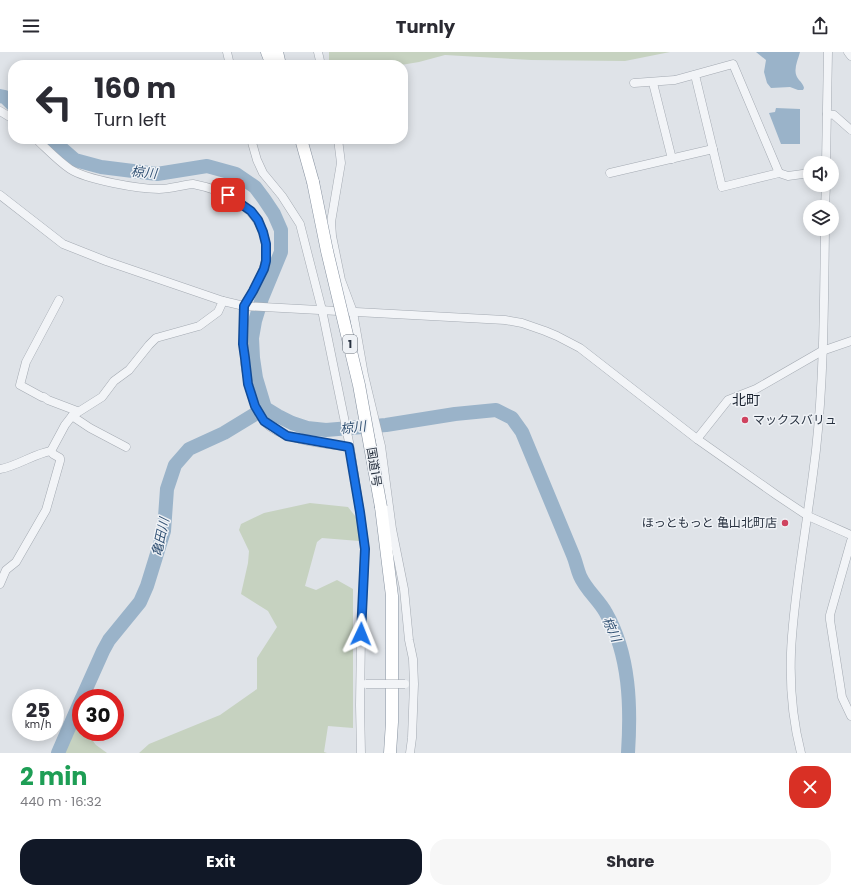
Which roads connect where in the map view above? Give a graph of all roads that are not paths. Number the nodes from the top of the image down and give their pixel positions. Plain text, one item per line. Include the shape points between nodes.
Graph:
1 (828, 52) edge
2 (848, 52) edge
3 (851, 56) edge
4 (695, 75) junction
5 (634, 83) dead end
6 (653, 83) junction
7 (827, 114) junction
8 (851, 130) edge
9 (42, 144) edge
10 (252, 144) edge
11 (302, 144) edge
12 (339, 144) edge
13 (713, 149) junction
14 (826, 156) edge
15 (672, 159) junction
16 (610, 173) dead end
17 (779, 173) junction
18 (803, 174) edge
19 (0, 195) edge
20 (825, 236) edge
21 (59, 300) dead end
22 (223, 301) junction
23 (244, 306) junction
24 (322, 310) junction
25 (353, 312) junction
26 (851, 341) edge
27 (822, 351) junction
28 (75, 414) junction
29 (698, 439) junction
30 (349, 444) junction
31 (126, 447) dead end
32 (51, 451) junction
33 (0, 469) edge
34 (808, 516) junction
35 (851, 535) edge
36 (851, 541) edge
37 (0, 584) edge
38 (364, 684) junction
39 (414, 684) junction
40 (851, 716) edge
41 (361, 753) edge
42 (390, 753) edge
43 (410, 753) edge
44 (801, 753) edge

1 - 7 street
2 - 3 street
4 - 6 street
4 - 13 street
4 - 17 street via 733,64
5 - 6 street
6 - 15 street
7 - 8 street via 834,115
7 - 14 street
9 - 23 street via 70,169 80,174 145,188 160,189 193,184 228,195 246,207 258,220 263,232 266,261
10 - 24 street via 263,174 282,196 300,224
11 - 42 highway, 国道1号 / 1, bridge via 359,385 380,507 392,596
12 - 25 street via 341,163 331,222 332,236 341,280
13 - 15 street
13 - 17 street via 722,186
15 - 16 street
17 - 18 street via 788,176
19 - 22 street via 63,244
20 - 27 street
21 - 28 street via 26,362 20,385
22 - 23 street
22 - 28 street via 218,312 199,326 156,338 129,370 114,381 102,396
23 - 24 street
23 - 30 street via 243,344 248,384 255,406 264,421 287,436
24 - 25 street
24 - 30 street
25 - 29 street via 505,320 545,331 589,355
25 - 39 street via 380,446 404,589
26 - 27 street
27 - 29 street via 756,389 728,400
27 - 34 street via 819,412
28 - 31 street via 90,428
28 - 32 street via 65,425
29 - 34 street
30 - 38 street via 365,549
32 - 33 street
32 - 37 street via 60,458 60,461 46,510 16,562 6,570
34 - 35 street
34 - 44 street via 791,640 793,716
36 - 40 street via 830,615 842,697
38 - 39 street, bridge
38 - 41 street
39 - 43 street

